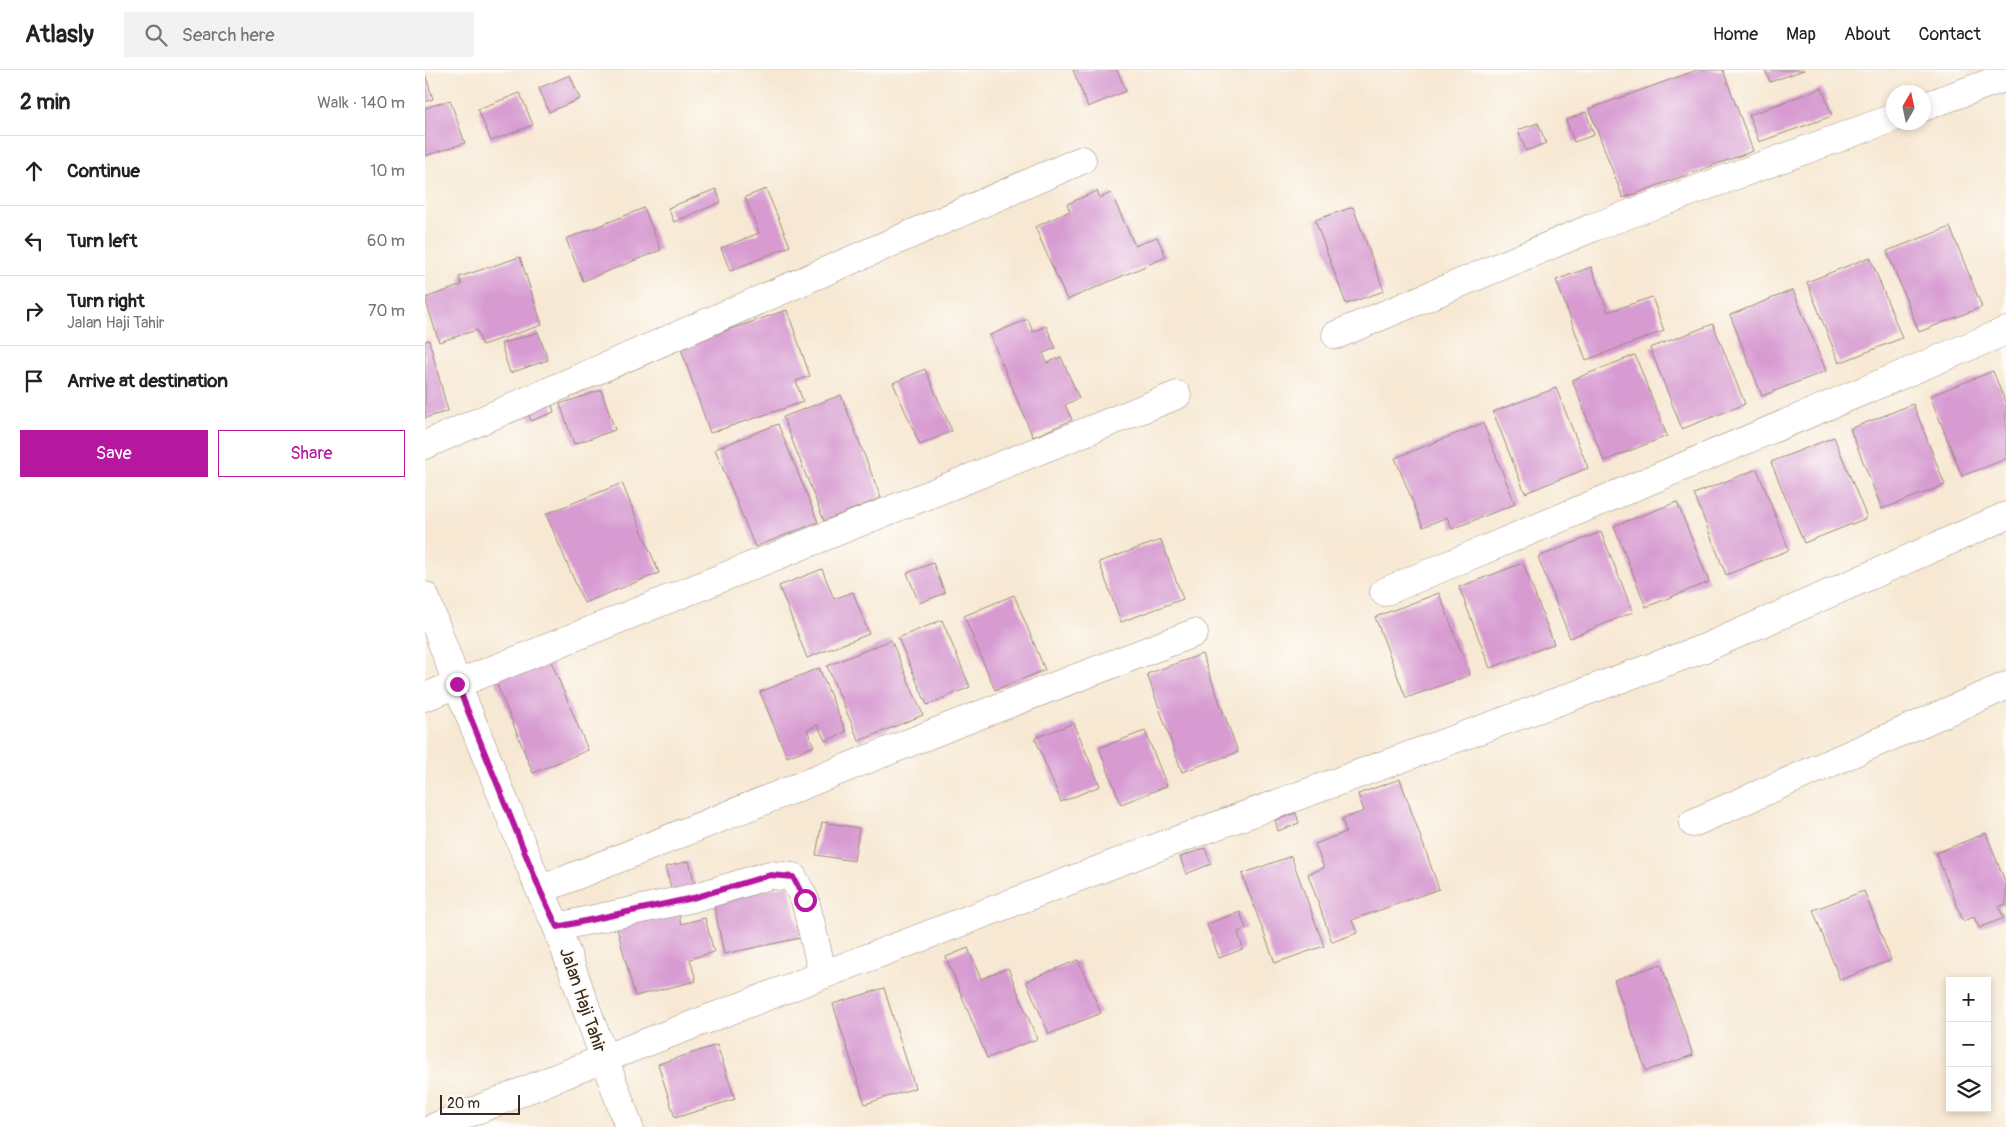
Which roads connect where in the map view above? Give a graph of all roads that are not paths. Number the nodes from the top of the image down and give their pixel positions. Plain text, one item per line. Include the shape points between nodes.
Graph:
1 (2006, 77) edge
2 (1931, 104) edge
3 (1886, 121) edge
4 (1082, 160) dead end
5 (2006, 331) edge
6 (1336, 335) dead end
7 (1177, 396) dead end
8 (425, 445) edge
9 (2006, 516) edge
10 (1384, 592) dead end
11 (425, 596) edge
12 (1194, 633) dead end
13 (457, 684) junction
14 (2006, 686) edge
15 (425, 697) edge
16 (1693, 823) dead end
17 (540, 890) junction
18 (557, 927) junction
19 (823, 975) junction
20 (603, 1059) junction
21 (435, 1127) edge
22 (629, 1127) edge

1 - 2 street
3 - 6 street via 1594,227
4 - 8 street
5 - 10 street
7 - 13 street
9 - 19 street via 1705,648 1167,844
11 - 13 street, Jalan Haji Tahir
12 - 17 street
13 - 15 street
13 - 17 street, Jalan Haji Tahir
14 - 16 street
17 - 18 street, Jalan Haji Tahir
18 - 19 street via 693,898 770,875 793,877 805,900
18 - 20 street, Jalan Haji Tahir
19 - 20 street
20 - 21 street
20 - 22 street, Jalan Haji Tahir

